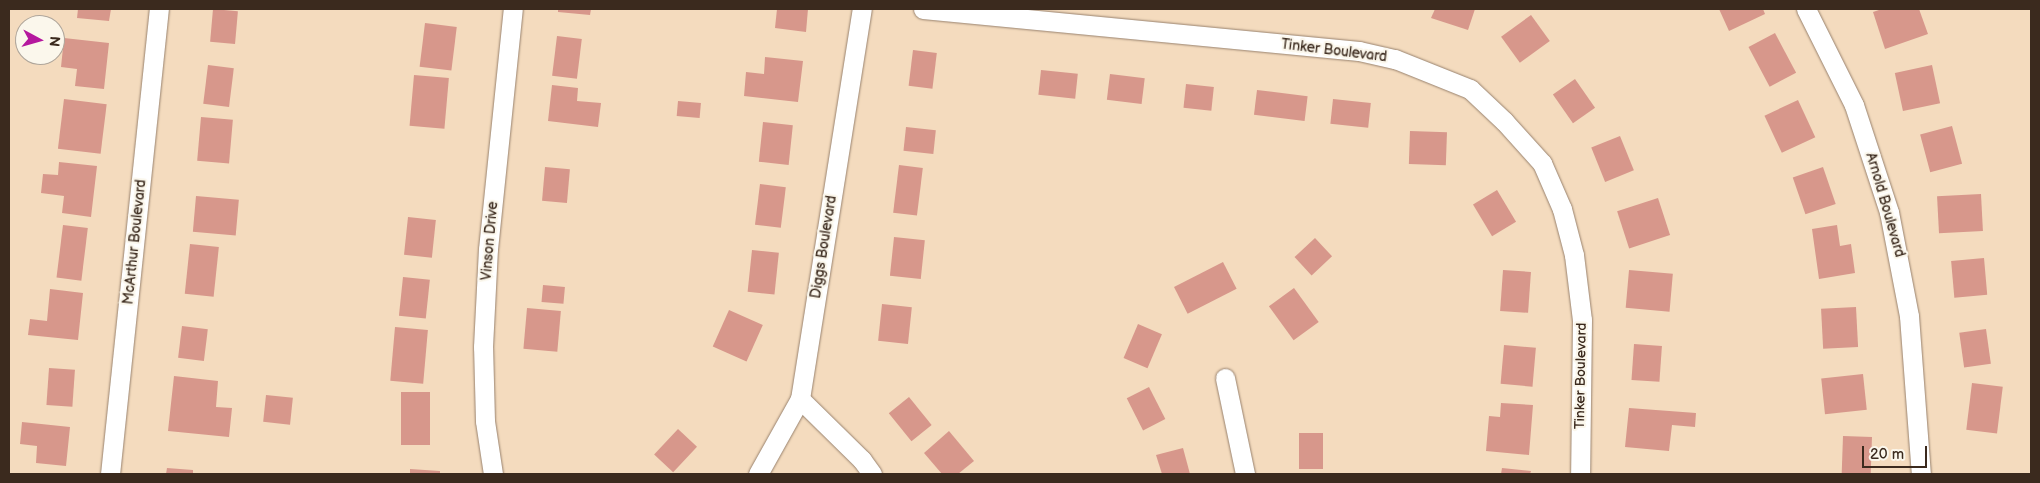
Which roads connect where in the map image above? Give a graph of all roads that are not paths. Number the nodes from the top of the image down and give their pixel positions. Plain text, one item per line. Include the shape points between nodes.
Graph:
1 (159, 9) edge
2 (513, 9) edge
3 (862, 9) edge
4 (924, 9) edge
5 (1806, 9) edge
6 (1225, 378) dead end
7 (800, 399) junction
8 (110, 474) edge
9 (493, 474) edge
10 (758, 474) edge
11 (872, 474) edge
12 (1245, 474) edge
13 (1580, 474) edge
14 (1921, 474) edge

1 - 8 street, McArthur Boulevard
2 - 9 street, Vinson Drive via 488,249 483,347 485,420
3 - 7 street, Diggs Boulevard
4 - 13 street, Tinker Boulevard via 1359,51 1395,58 1470,89 1542,163 1562,209 1574,255 1582,320
5 - 14 street, Arnold Boulevard via 1854,105 1889,212 1909,316
6 - 12 street
7 - 10 street, Diggs Boulevard
7 - 11 street

